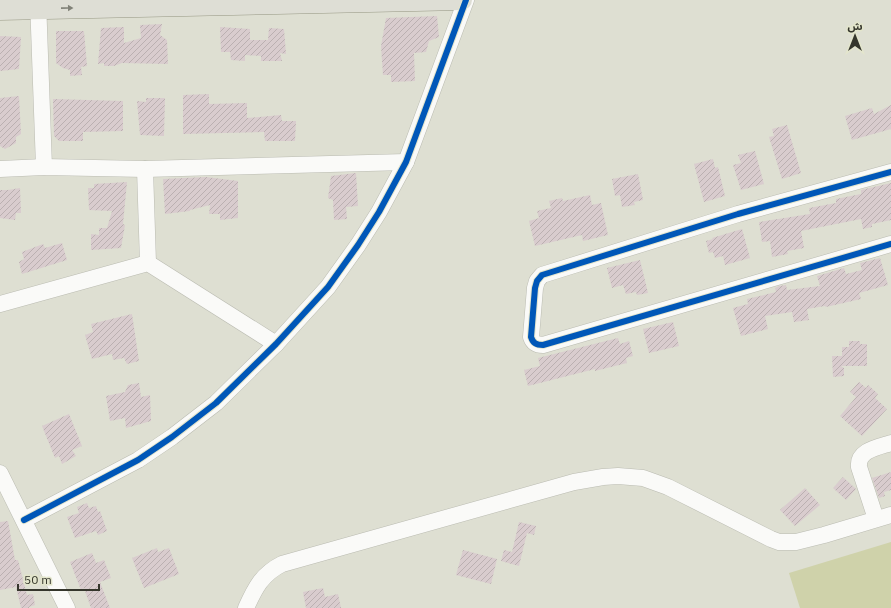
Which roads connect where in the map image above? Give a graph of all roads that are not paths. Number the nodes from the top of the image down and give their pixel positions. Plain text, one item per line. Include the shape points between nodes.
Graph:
1 (462, 0) edge
2 (466, 0) edge
3 (38, 5) edge
4 (0, 10) edge
5 (406, 162) junction
6 (44, 167) junction
7 (0, 169) edge
8 (145, 169) junction
9 (891, 172) edge
10 (891, 244) edge
11 (148, 263) junction
12 (0, 304) edge
13 (276, 344) junction
14 (891, 443) edge
15 (0, 473) edge
16 (5, 494) edge
17 (884, 517) edge
18 (24, 520) junction
19 (67, 608) edge
20 (246, 608) edge

3 -> 1 main road
2 - 5 street
3 - 4 main road
3 - 6 street
5 - 8 street
5 - 13 street via 379,212 350,257 328,287
6 - 7 street
6 - 8 street
8 - 11 street
9 - 10 street via 738,214 542,275 535,288 532,341 543,345
11 - 12 street
11 - 13 street
13 - 18 street via 216,402 172,437 138,460
14 - 17 street via 864,453 859,459 859,467
15 - 16 street
16 - 18 street
17 - 20 street via 796,542 780,542 668,487 643,478 603,476 282,564 264,576
18 - 19 street

